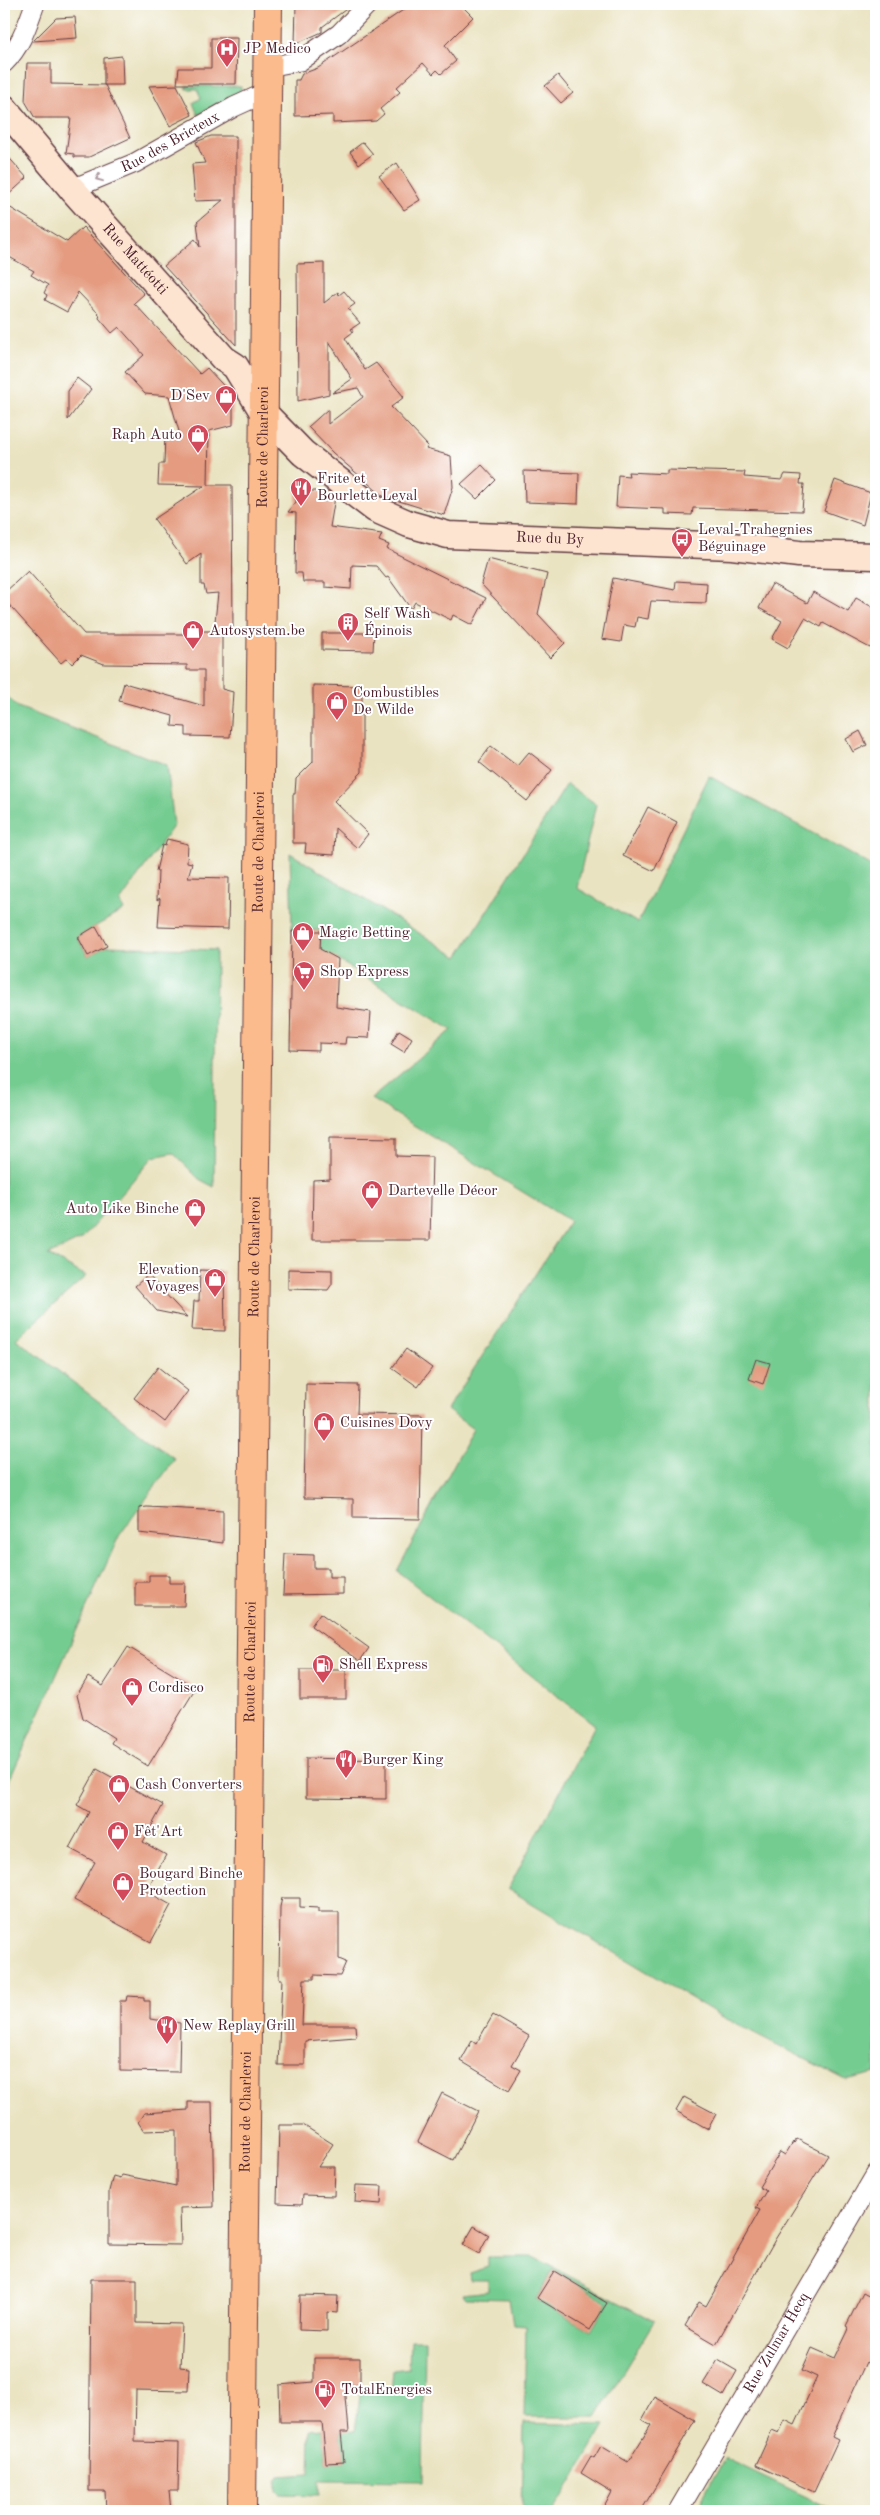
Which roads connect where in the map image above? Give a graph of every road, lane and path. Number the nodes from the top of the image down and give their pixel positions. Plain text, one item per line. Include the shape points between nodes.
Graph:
1 (35, 4) edge
2 (268, 4) edge
3 (368, 4) edge
4 (4, 63) edge
5 (267, 79) junction
6 (4, 108) edge
7 (72, 189) junction
8 (263, 412) junction
9 (876, 556) edge
10 (876, 2174) edge
11 (242, 2511) edge
12 (678, 2511) edge

1 - 4 street via 22,38
2 - 5 main road, Route de Charleroi
3 - 5 street, Rue des Bricteux via 340,34
5 -> 7 street, Rue des Bricteux via 234,107 135,163
5 - 8 main road, Route de Charleroi
6 - 7 street, Rue Mattéotti
7 - 8 street, Rue Mattéotti via 224,359 235,366
8 - 9 street, Rue du By via 303,453 375,509 409,524 448,535 732,546 799,554
8 - 11 main road, Route de Charleroi
10 - 12 street, Rue Zulmar Hecq

